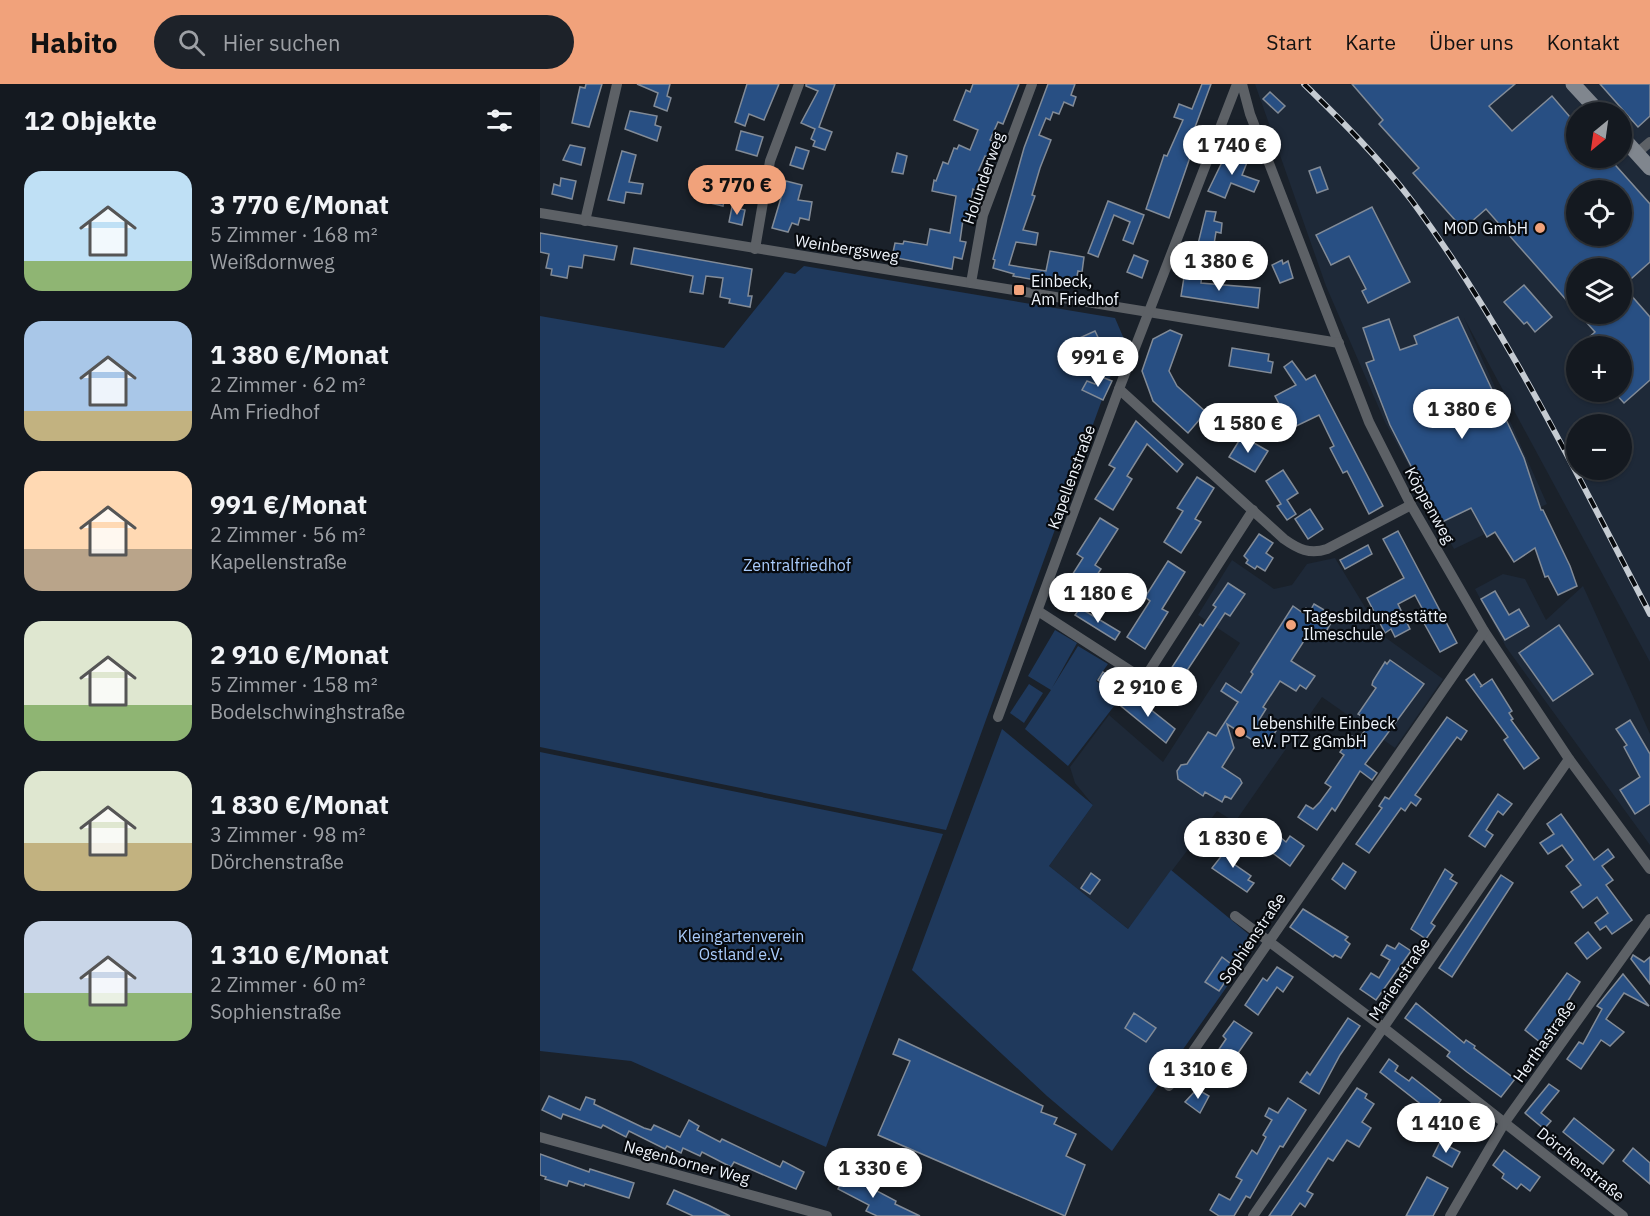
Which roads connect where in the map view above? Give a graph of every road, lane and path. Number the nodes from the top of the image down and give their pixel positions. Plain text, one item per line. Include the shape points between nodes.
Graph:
1 (617, 84) edge
2 (799, 84) edge
3 (1032, 84) edge
4 (1237, 84) edge
5 (1242, 84) edge
6 (1573, 84) edge
7 (1590, 102) edge
8 (1650, 142) edge
9 (1632, 148) edge
10 (1637, 153) junction
11 (1650, 168) edge
12 (540, 213) edge
13 (585, 221) junction
14 (755, 249) junction
15 (971, 283) junction
16 (1149, 312) junction
17 (1339, 343) junction
18 (1119, 388) junction
19 (1411, 505) junction
20 (1253, 510) junction
21 (1038, 611) junction
22 (1484, 631) junction
23 (998, 717) dead end
24 (1569, 759) junction
25 (1650, 869) edge
26 (1235, 916) dead end
27 (1650, 919) edge
28 (1268, 939) junction
29 (1384, 1028) junction
30 (1169, 1086) dead end
31 (1505, 1122) junction
32 (540, 1137) edge
33 (827, 1216) edge
34 (1253, 1216) edge
35 (1450, 1216) edge
36 (1623, 1216) edge

1 - 13 street
2 - 14 street via 770,161
3 - 15 street, Holunderweg via 983,215
4 - 16 street, Kapellenstraße
5 - 17 street, Köppenweg via 1250,114
6 - 7 main road
8 - 10 street
9 - 10 main road
10 - 11 main road
12 - 13 street, Weinbergsweg
13 - 14 street, Weinbergsweg
14 - 15 street, Weinbergsweg
15 - 16 street, Weinbergsweg
16 - 17 street, Weinbergsweg
16 - 18 street, Kapellenstraße
17 - 19 street, Köppenweg via 1369,422
18 - 20 street
18 - 21 street, Kapellenstraße
19 - 20 street via 1317,552 1292,545
19 - 22 street, Köppenweg
20 - 21 street via 1148,673 1137,675
21 - 23 street, Kapellenstraße
22 - 24 street, Köppenweg
22 - 28 street, Sophienstraße
24 - 25 street, Köppenweg
24 - 29 street, Marienstraße
26 - 28 street, Dörchenstraße
27 - 31 street, Herthastraße
28 - 29 street, Dörchenstraße
28 - 30 street, Sophienstraße
29 - 31 street, Dörchenstraße
29 - 34 street, Marienstraße
31 - 35 street, Herthastraße
31 - 36 street, Dörchenstraße
32 - 33 street, Negenborner Weg

